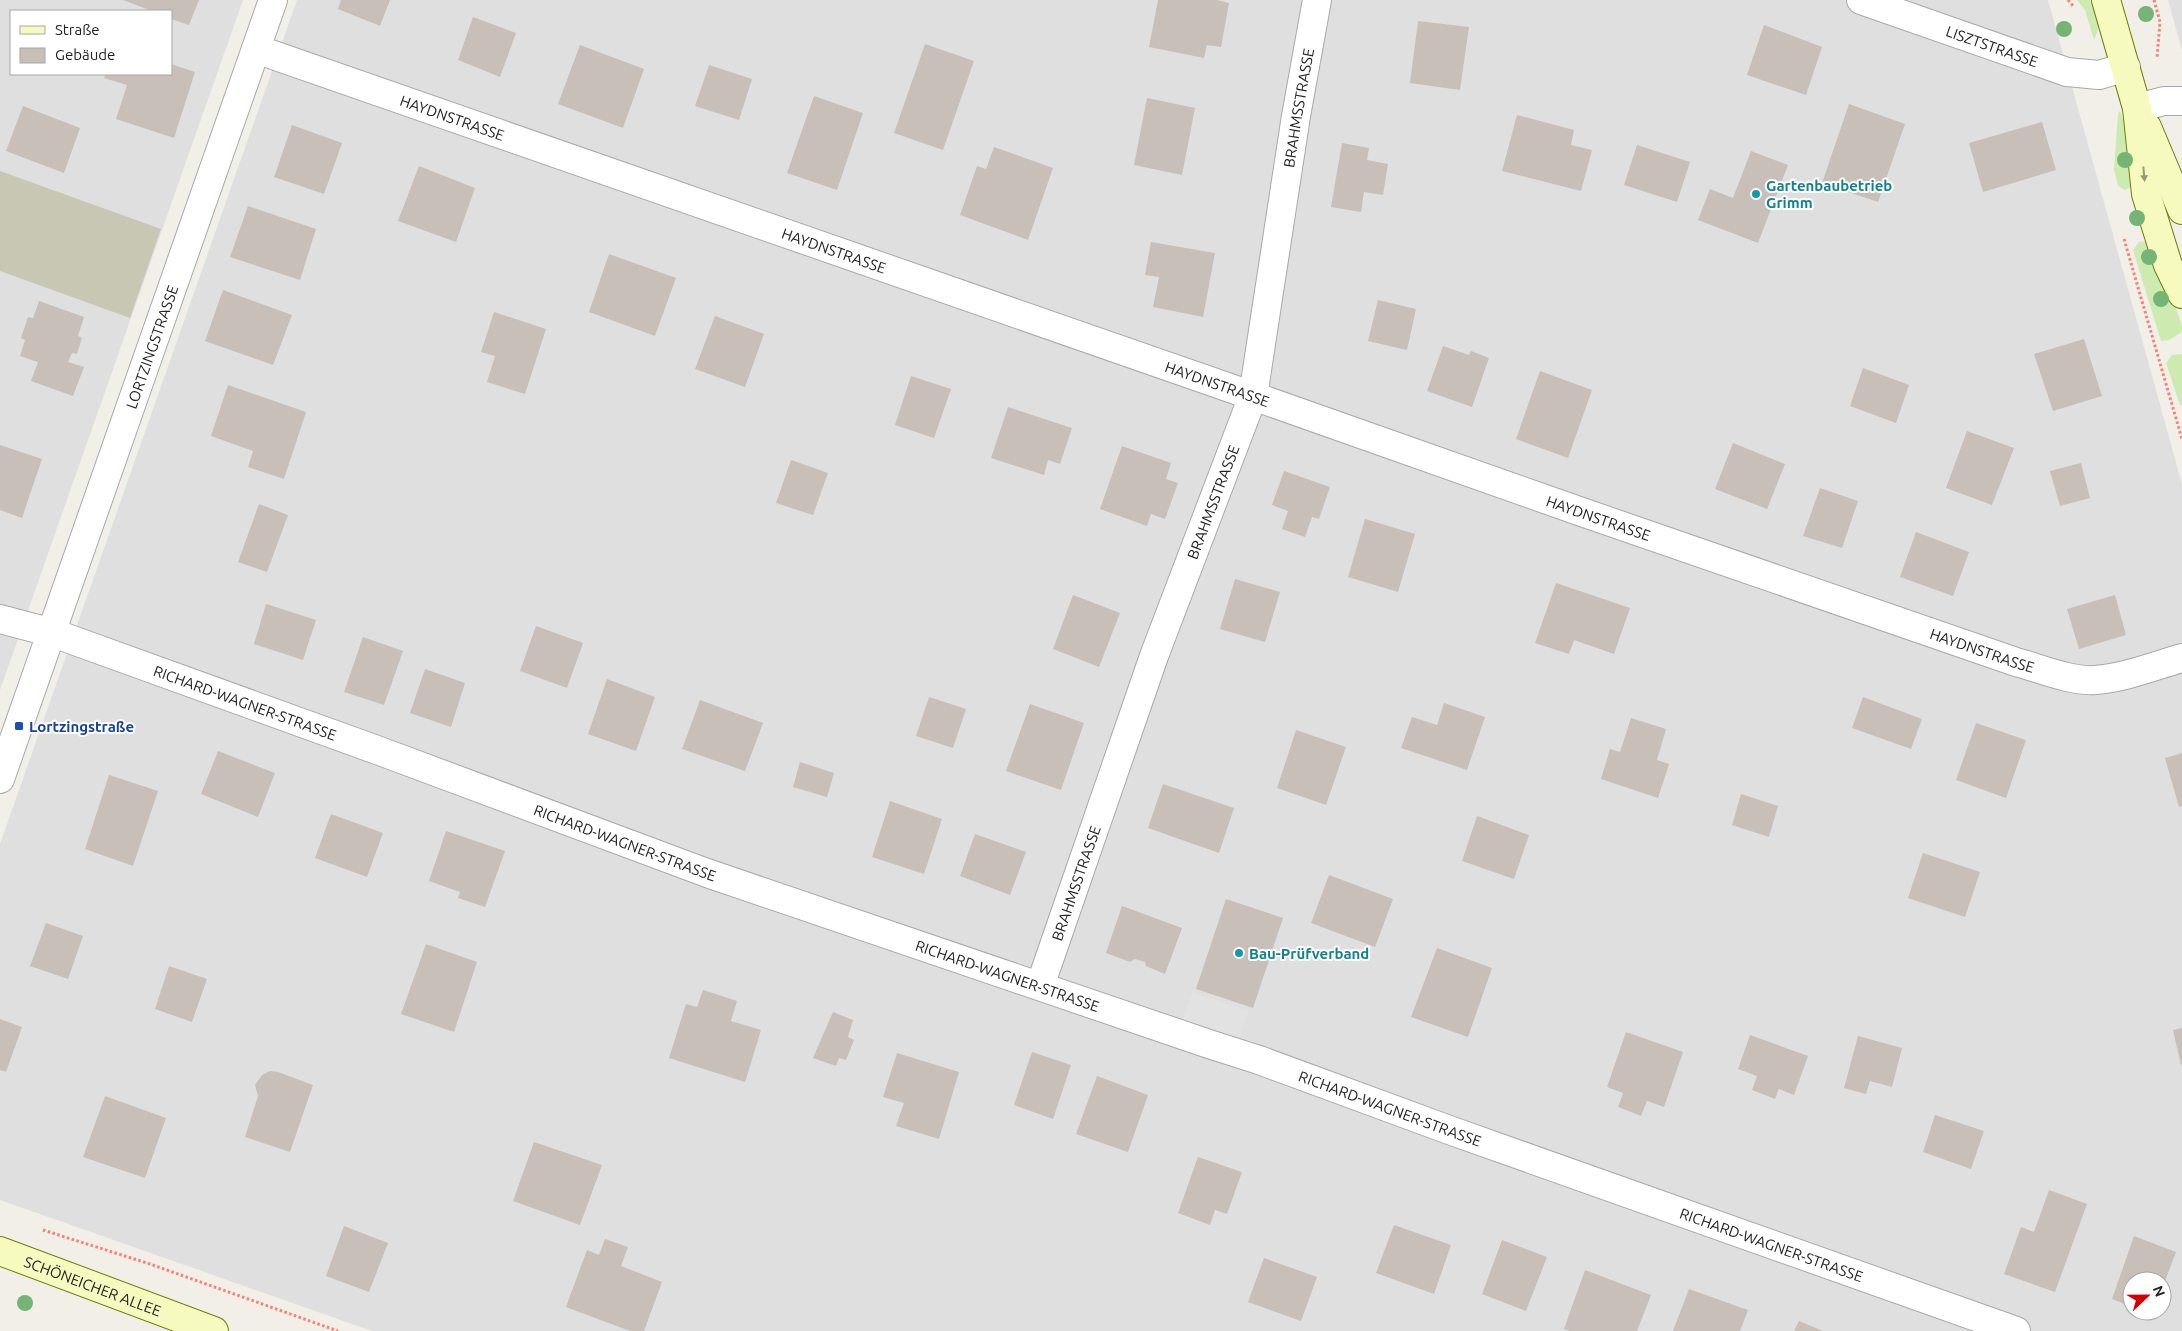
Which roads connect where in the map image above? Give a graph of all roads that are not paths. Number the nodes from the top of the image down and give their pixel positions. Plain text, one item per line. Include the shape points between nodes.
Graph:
1 (273, 0) edge
2 (1317, 0) edge
3 (1861, 0) edge
4 (2106, 0) edge
5 (256, 49) junction
6 (2126, 67) junction
7 (2182, 101) edge
8 (2137, 108) junction
9 (2182, 210) edge
10 (2182, 294) edge
11 (1253, 396) junction
12 (0, 619) edge
13 (53, 633) junction
14 (2182, 658) edge
15 (0, 779) edge
16 (1040, 986) junction
17 (0, 1251) edge
18 (214, 1331) edge
19 (2016, 1331) edge

1 - 5 street, LORTZINGSTRASSE
2 - 11 street, BRAHMSSTRASSE
3 - 6 street, LISZTSTRASSE via 2067,72 2099,75
4 - 6 street
5 - 11 street, HAYDNSTRASSE
5 - 13 street, LORTZINGSTRASSE
6 - 8 street
7 - 8 street via 2164,101
8 - 9 street
8 -> 10 street via 2146,194 2168,265
11 - 14 street, HAYDNSTRASSE via 2016,662 2094,680
11 - 16 street, BRAHMSSTRASSE via 1154,656
12 - 13 street, RICHARD-WAGNER-STRASSE
13 - 15 street, LORTZINGSTRASSE
13 - 16 street, RICHARD-WAGNER-STRASSE via 653,853
16 - 19 street, RICHARD-WAGNER-STRASSE via 1259,1060
17 - 18 street, SCHÖNEICHER ALLEE

